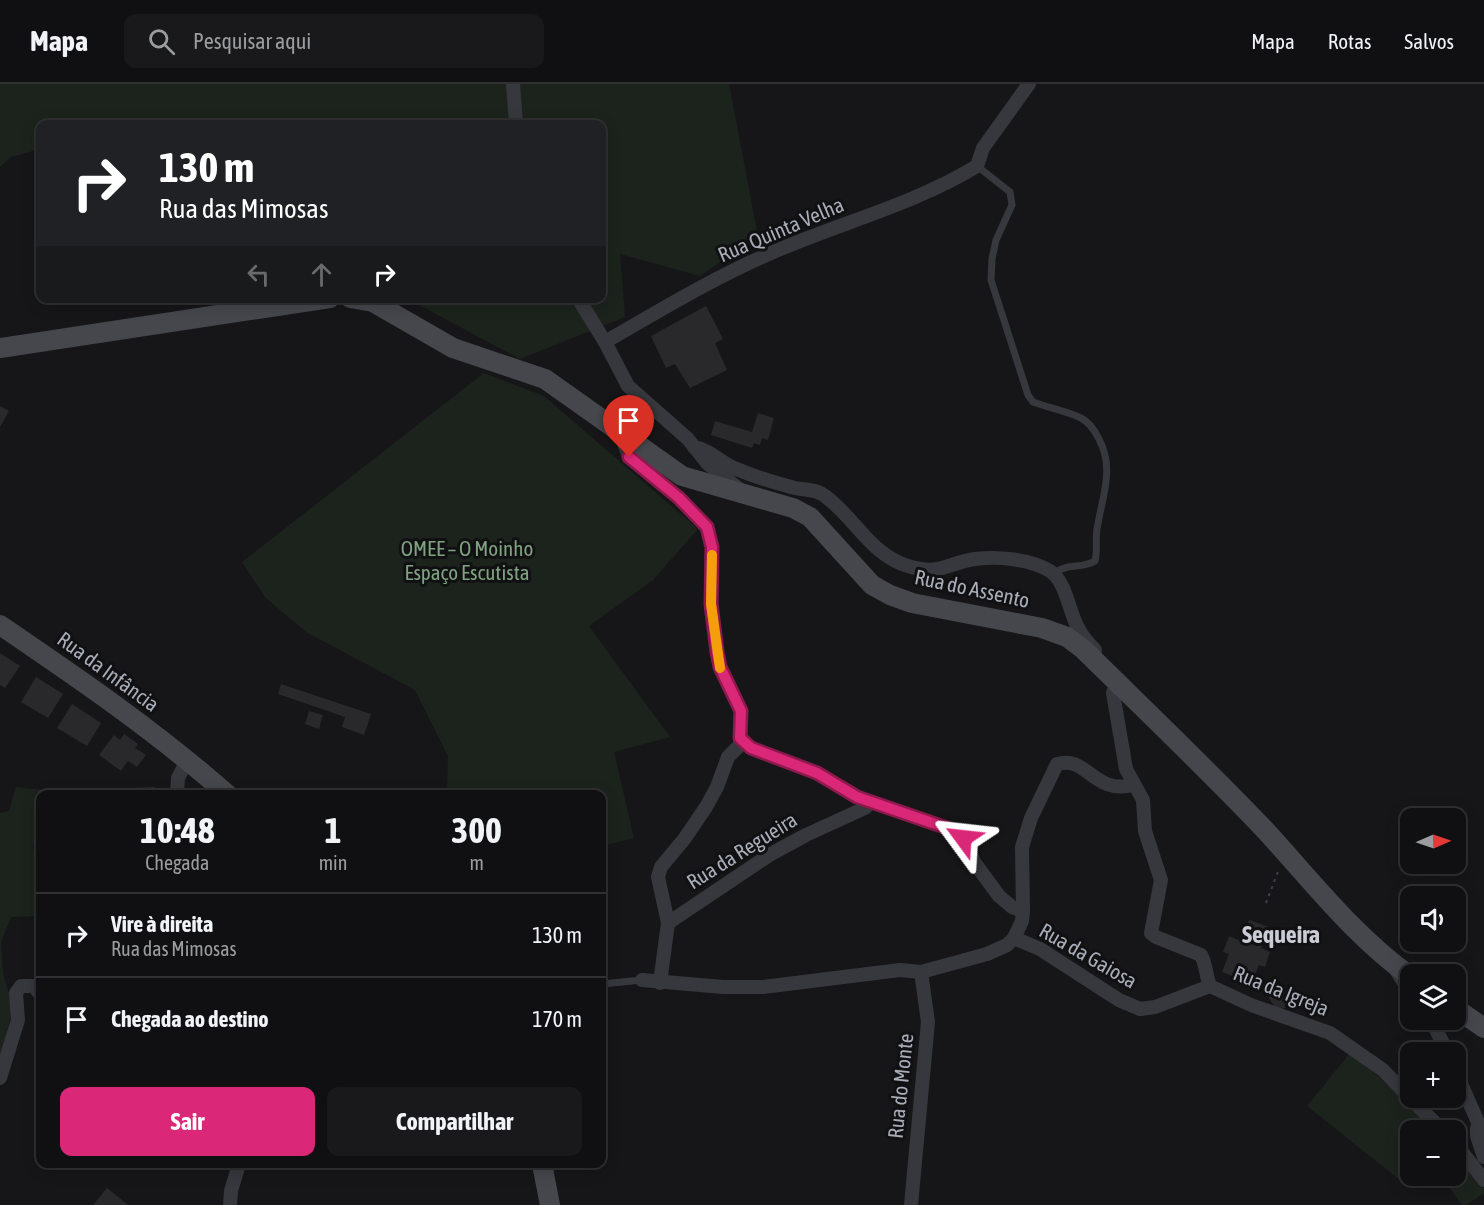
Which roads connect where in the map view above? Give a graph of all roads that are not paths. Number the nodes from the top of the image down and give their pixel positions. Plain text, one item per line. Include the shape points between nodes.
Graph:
1 (513, 84) edge
2 (1029, 84) edge
3 (516, 120) edge
4 (977, 166) junction
5 (297, 303) edge
6 (375, 303) edge
7 (581, 303) edge
8 (605, 342) junction
9 (0, 348) edge
10 (620, 433) junction
11 (694, 447) junction
12 (745, 494) junction
13 (1054, 573) junction
14 (0, 625) edge
15 (1115, 680) junction
16 (744, 741) junction
17 (188, 759) junction
18 (1134, 784) junction
19 (177, 790) edge
20 (222, 790) edge
21 (871, 802) junction
22 (1023, 911) junction
23 (668, 923) junction
24 (1014, 938) junction
25 (1392, 963) junction
26 (1400, 969) edge
27 (921, 972) junction
28 (1400, 976) edge
29 (642, 980) joint
30 (660, 983) junction
31 (606, 984) edge
32 (1210, 986) junction
33 (36, 989) edge
34 (1466, 1016) edge
35 (1484, 1028) edge
36 (0, 1078) edge
37 (1400, 1088) edge
38 (1466, 1095) edge
39 (1420, 1108) edge
40 (1432, 1120) edge
41 (1478, 1123) junction
42 (1484, 1136) edge
43 (1466, 1157) edge
44 (1484, 1157) edge
45 (238, 1168) edge
46 (543, 1168) edge
47 (1484, 1180) edge
48 (230, 1205) edge
49 (550, 1205) edge
50 (911, 1205) edge

1 - 3 street
2 - 4 street via 983,148
4 - 8 street, Rua Quinta Velha via 929,192 771,253
4 - 13 lane via 1010,192 1012,205 996,240 991,280 1028,395 1033,402 1083,419 1104,447 1108,471 1096,531 1095,561 1062,567
5 - 9 street
6 - 10 street, Rua do Assento via 453,348 545,379
7 - 8 street
8 - 11 street via 628,386
10 - 12 street, Rua do Assento via 682,476
10 - 16 street via 629,457 707,527 712,547 711,604 717,652 741,711 740,738
11 - 12 street via 706,463
11 - 13 street via 737,469 823,494 878,550 909,566 934,571 992,557 1041,566
12 - 15 street, Rua do Assento via 810,517 872,585 890,595 912,603 1042,628 1066,637
13 - 15 street via 1084,639 1110,666
14 - 17 street, Rua da Infância
15 - 18 street, Rua da Igreja via 1113,693 1126,769
15 - 25 street, Rua do Assento via 1217,779
16 - 21 street via 751,748 817,773
16 - 23 street via 728,757 706,807 660,867 659,888
17 - 19 street via 178,778
17 - 20 street, Rua da Infância
18 - 22 street via 1109,786 1075,763 1057,764 1022,847
18 - 32 street, Rua da Igreja via 1143,800 1146,831 1161,880 1151,933 1201,955
21 - 22 street via 950,829 963,838 974,862 999,896
21 - 23 street, Rua da Regueira via 771,854
22 - 24 street
23 - 30 street
24 - 27 street via 987,954
24 - 32 street, Rua da Gaiosa via 1040,949 1119,1000 1140,1009
25 - 26 street, Rua do Assento
25 - 28 street
27 - 30 street via 900,970 763,987
27 - 50 street, Rua do Monte via 928,1022
29 - 30 street
29 - 31 lane
32 - 37 street, Rua da Igreja via 1330,1033 1383,1070
33 - 36 street via 21,986 16,993 18,1020
34 - 35 street
38 - 41 street
39 - 40 street, Rua da Igreja
41 - 42 street
41 - 44 street via 1477,1136
43 - 47 street
45 - 48 street
46 - 49 street

